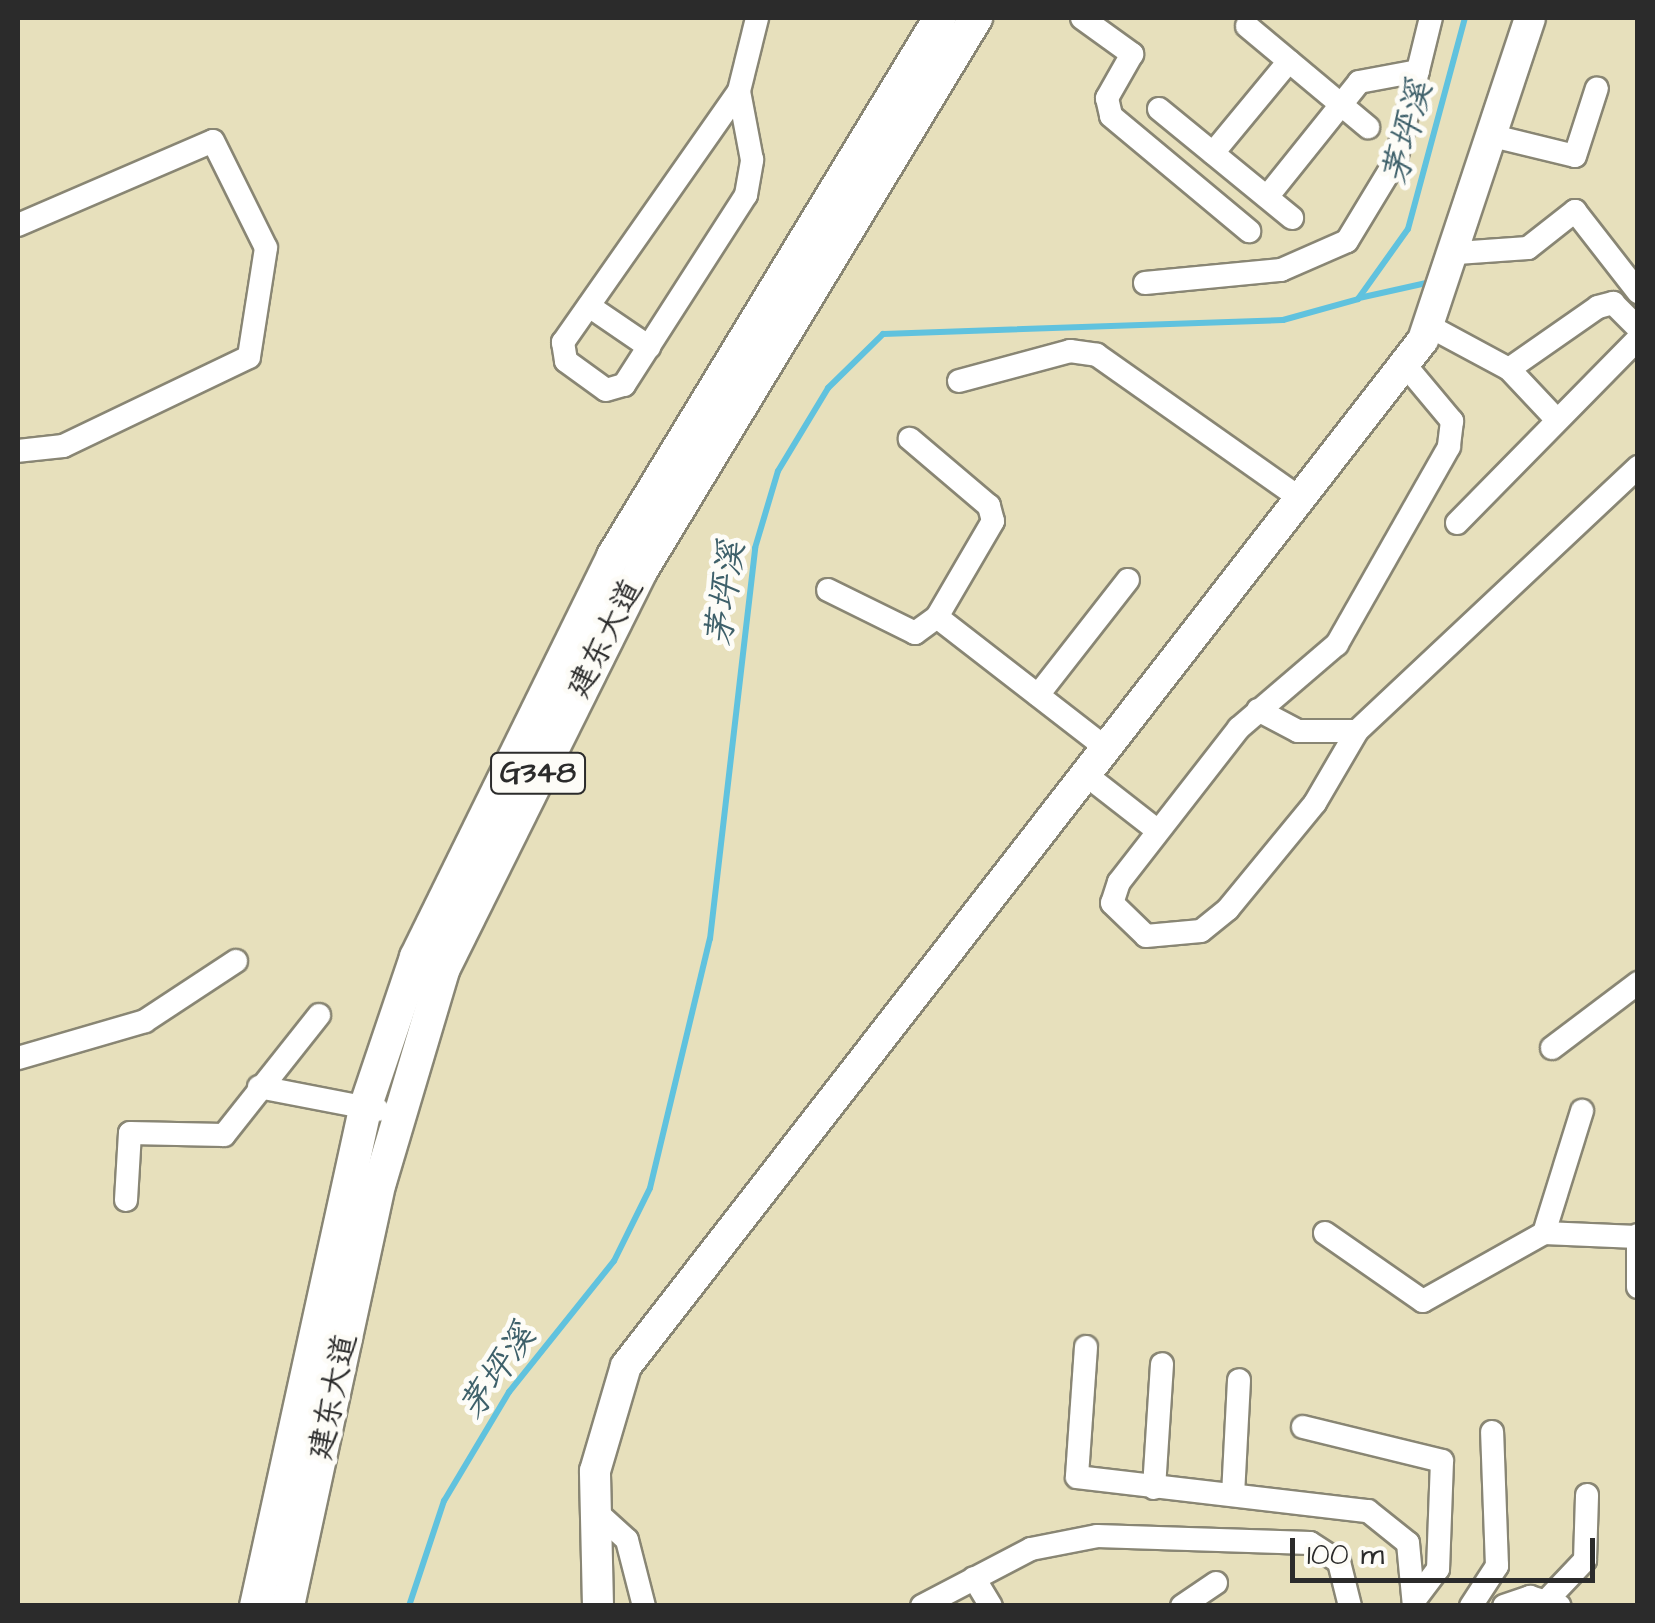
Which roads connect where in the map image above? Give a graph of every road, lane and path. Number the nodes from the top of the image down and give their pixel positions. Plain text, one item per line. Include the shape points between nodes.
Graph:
1 (758, 18) edge
2 (940, 18) edge
3 (976, 18) edge
4 (1082, 18) edge
5 (1430, 18) edge
6 (1530, 18) edge
7 (1247, 26) dead end
8 (1289, 61) junction
9 (1418, 71) junction
10 (1597, 88) dead end
11 (738, 90) junction
12 (1341, 105) junction
13 (1159, 110) dead end
14 (1368, 127) dead end
15 (1494, 136) junction
16 (1212, 153) junction
17 (1266, 197) junction
18 (1292, 218) dead end
19 (18, 225) edge
20 (1249, 231) dead end
21 (1457, 253) junction
22 (1145, 283) dead end
23 (1638, 292) edge
24 (588, 306) junction
25 (1429, 326) junction
26 (1638, 328) edge
27 (1638, 339) edge
28 (648, 347) junction
29 (1406, 366) junction
30 (1509, 370) junction
31 (959, 381) dead end
32 (1557, 420) junction
33 (910, 439) dead end
34 (18, 451) edge
35 (1638, 467) edge
36 (1301, 500) junction
37 (1457, 522) dead end
38 (1128, 580) dead end
39 (828, 590) dead end
40 (937, 617) junction
41 (1038, 695) junction
42 (1258, 710) junction
43 (1357, 730) junction
44 (1298, 731) junction
45 (1106, 748) junction
46 (1085, 774) junction
47 (1332, 777) junction
48 (1154, 828) junction
49 (236, 962) dead end
50 (1638, 983) edge
51 (320, 1015) dead end
52 (1552, 1048) dead end
53 (18, 1058) edge
54 (259, 1087) junction
55 (381, 1111) junction
56 (1582, 1111) dead end
57 (126, 1200) dead end
58 (1325, 1233) dead end
59 (1544, 1233) junction
60 (1637, 1236) edge
61 (1638, 1287) edge
62 (1086, 1348) dead end
63 (1162, 1364) dead end
64 (1239, 1380) dead end
65 (1303, 1426) dead end
66 (1492, 1432) dead end
67 (1154, 1488) junction
68 (1232, 1495) junction
69 (1587, 1495) dead end
70 (592, 1508) junction
71 (974, 1578) junction
72 (1216, 1582) dead end
73 (1416, 1602) edge
74 (1554, 1602) edge
75 (256, 1606) edge
76 (288, 1606) edge
77 (598, 1606) edge
78 (644, 1606) edge
79 (922, 1606) edge
80 (991, 1606) edge
81 (1182, 1606) edge
82 (1350, 1606) edge
83 (1471, 1606) edge
84 (1504, 1606) edge

1 - 11 street
2 - 55 highway, 建东大道 / G348 via 675,448 556,664 416,957
3 - 55 highway, 建东大道 / G348 via 641,572 466,919
4 - 20 street via 1132,54 1107,98 1111,116
5 - 9 street
6 - 15 main road
7 - 8 street
8 - 12 street
8 - 16 street
9 - 12 street via 1369,75
9 - 22 street via 1387,183 1347,241 1281,270
10 - 15 street via 1575,156
11 - 24 street
11 - 28 street via 752,160 746,195
12 - 14 street
12 - 17 street
13 - 16 street
15 - 21 main road
16 - 17 street
17 - 18 street
19 - 34 street via 213,141 266,248 249,357 63,446
21 - 23 street via 1528,248 1575,211
21 - 25 main road
24 - 28 street
24 - 28 street via 562,352 606,390 624,385
25 - 29 main road
25 - 30 street
26 - 30 street via 1613,303 1598,307
27 - 32 street
29 - 36 main road
29 - 42 street via 1452,421 1448,447 1337,644
30 - 32 street
31 - 36 street via 1070,351 1098,354
32 - 37 street
33 - 40 street via 989,506 993,521
35 - 43 street
36 - 45 main road
38 - 41 street
39 - 40 street via 914,633
40 - 41 street
41 - 45 street
42 - 44 street
42 - 48 street
43 - 44 street
43 - 47 street
44 - 47 street via 1322,750
45 - 46 main road
46 - 48 street
46 - 70 main road via 644,1336 612,1400
47 - 48 street via 1228,908 1174,940 1122,922 1112,903
49 - 53 street via 145,1021
50 - 52 street
51 - 54 street
54 - 55 street
54 - 57 street via 224,1135 130,1133
55 - 75 highway, 建东大道 / G348
55 - 76 highway, 建东大道 / G348
56 - 59 street
58 - 59 street via 1433,1300
59 - 60 street
60 - 61 street
62 - 67 street via 1077,1478
63 - 67 street
64 - 68 street
65 - 73 street via 1442,1462 1438,1568
66 - 83 street via 1498,1566
67 - 68 street
68 - 73 street via 1378,1515 1408,1543
69 - 74 street via 1585,1560
70 - 77 main road
70 - 78 street via 627,1540
71 - 79 street
71 - 80 street
71 - 82 street via 1074,1538 1292,1540 1339,1562
72 - 81 street
74 - 84 street

